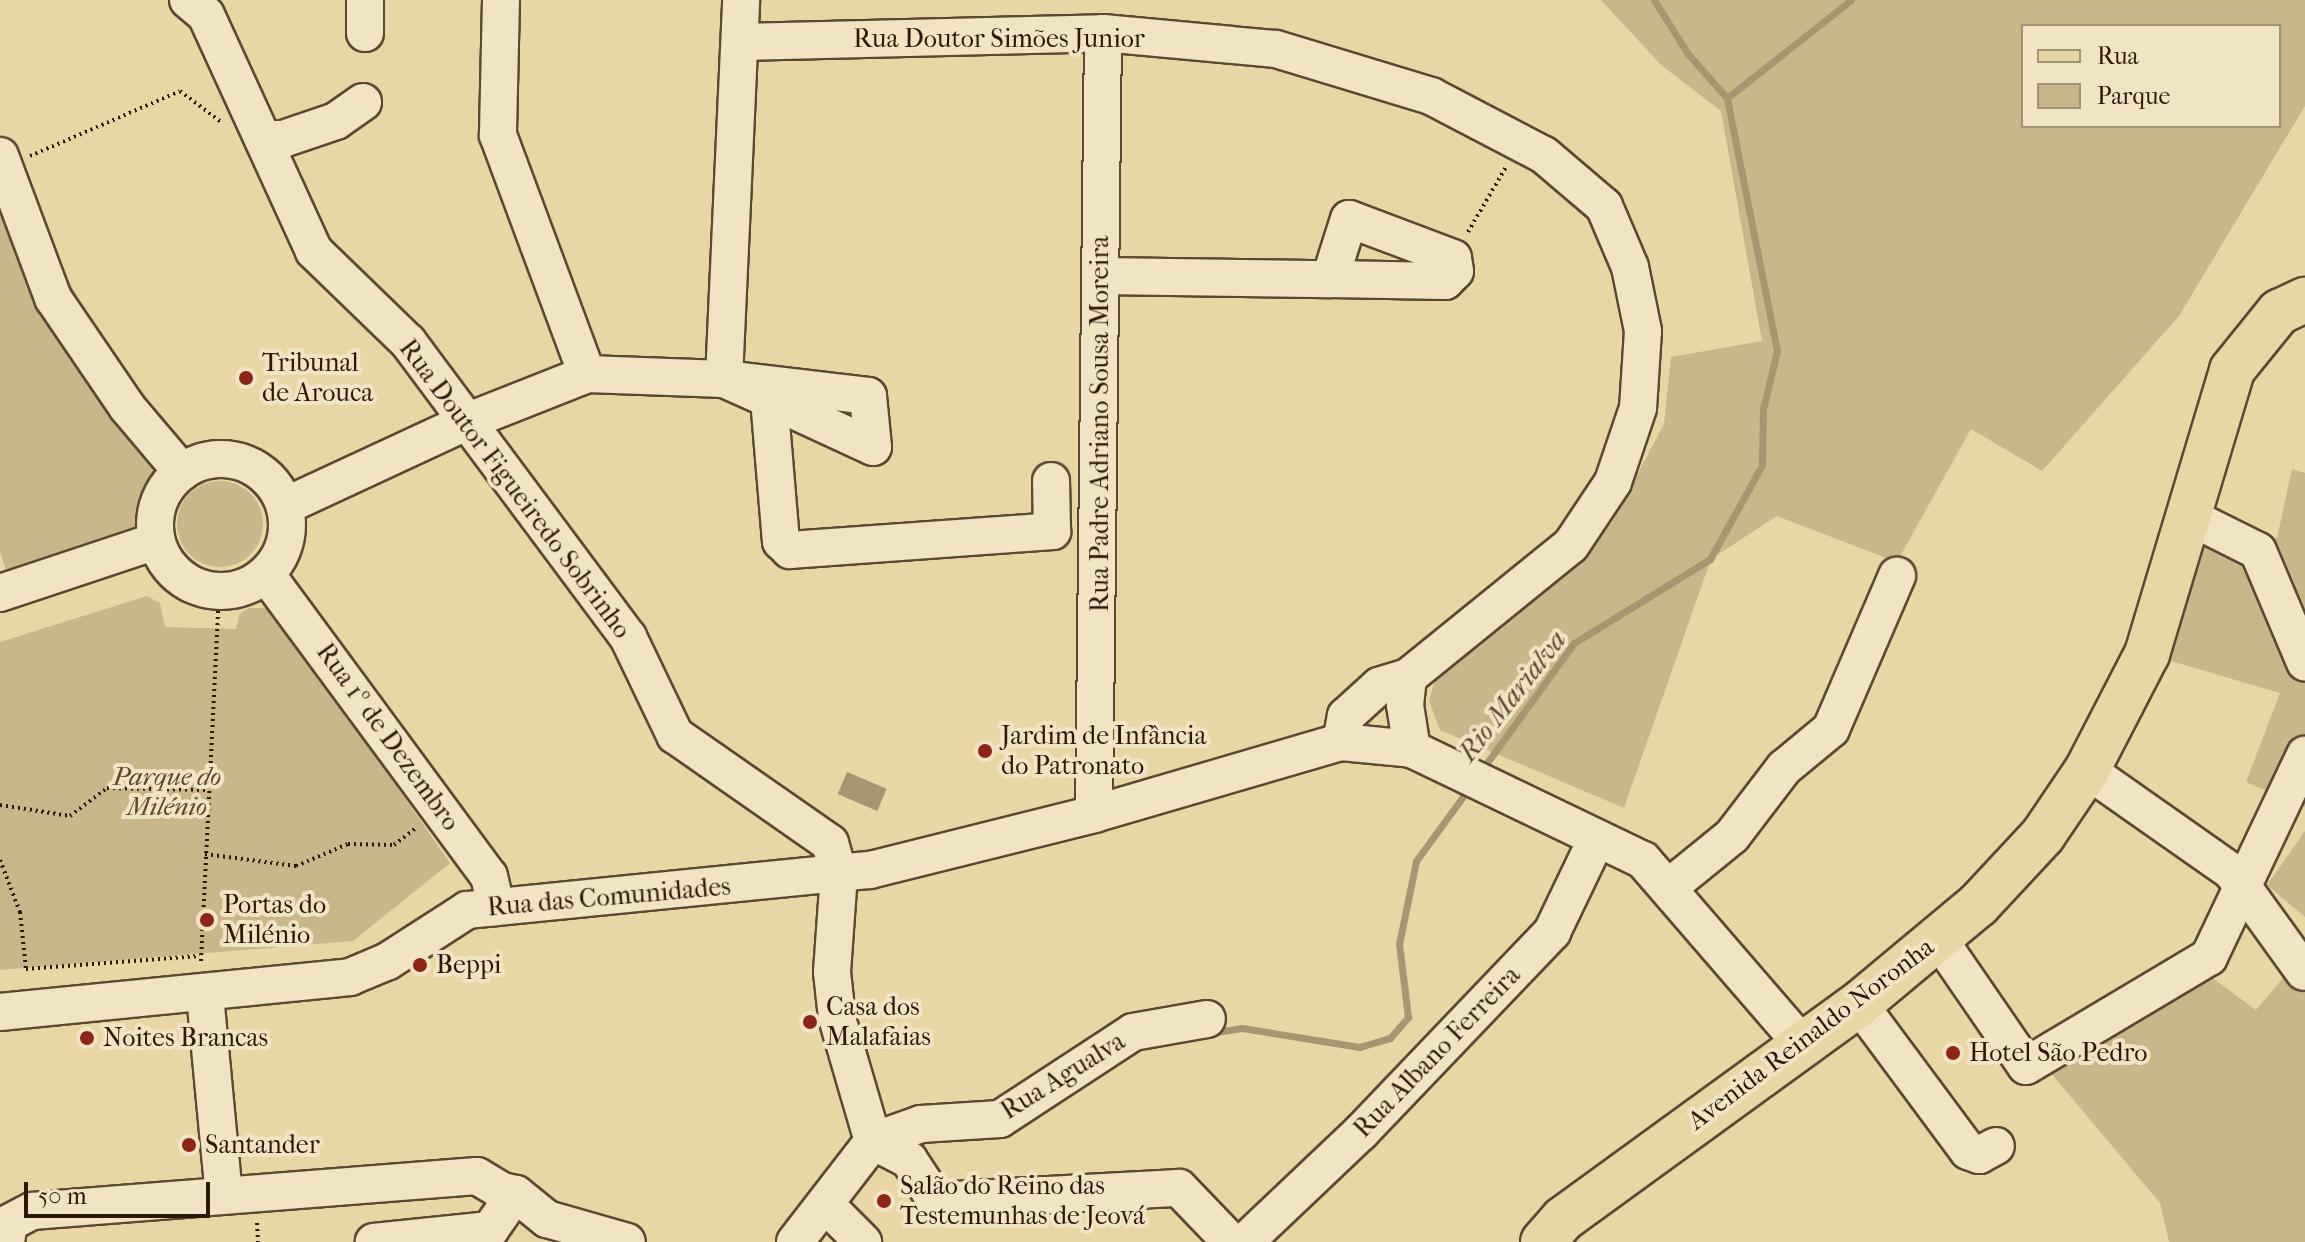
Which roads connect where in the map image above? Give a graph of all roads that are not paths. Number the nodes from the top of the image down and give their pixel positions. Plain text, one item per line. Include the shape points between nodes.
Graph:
1 (188, 0) edge
2 (501, 0) edge
3 (741, 0) edge
4 (1103, 33) junction
5 (741, 42) junction
6 (363, 102) dead end
7 (260, 133) junction
8 (3, 161) edge
9 (1101, 276) junction
10 (1330, 279) junction
11 (2305, 300) edge
12 (587, 374) junction
13 (724, 379) junction
14 (769, 399) junction
15 (466, 422) junction
16 (182, 472) junction
17 (1051, 481) dead end
18 (285, 506) junction
19 (2188, 516) junction
20 (156, 541) junction
21 (266, 574) junction
22 (1897, 576) dead end
23 (0, 593) edge
24 (2305, 662) edge
25 (1408, 677) junction
26 (1341, 742) junction
27 (1426, 755) junction
28 (2305, 755) edge
29 (2087, 770) junction
30 (1094, 814) junction
31 (1597, 838) junction
32 (839, 874) junction
33 (1668, 888) junction
34 (2245, 890) junction
35 (496, 907) junction
36 (1938, 938) junction
37 (2304, 972) edge
38 (205, 995) junction
39 (1859, 1004) junction
40 (0, 1012) edge
41 (1207, 1019) dead end
42 (1802, 1044) junction
43 (873, 1141) junction
44 (1996, 1146) dead end
45 (502, 1191) junction
46 (224, 1195) junction
47 (825, 1204) junction
48 (568, 1233) edge
49 (3, 1238) edge
50 (374, 1242) edge
51 (627, 1242) edge
52 (795, 1242) edge
53 (863, 1242) edge
54 (1231, 1242) edge
55 (1245, 1242) edge
56 (1543, 1242) edge

1 - 7 street, Rua Doutor Figueiredo Sobrinho via 206,15
2 - 12 street via 498,135
3 - 5 street
4 - 5 street, Rua Doutor Simões Junior
4 - 9 street, Rua Padre Adriano Sousa Moreira
4 - 25 street, Rua Doutor Simões Junior via 1276,49 1431,96 1559,166 1604,206 1622,242 1643,331 1638,408 1613,482 1571,545
5 - 13 street
6 - 7 street via 323,126 283,139
7 - 15 street, Rua Doutor Figueiredo Sobrinho via 314,251 408,342
8 - 16 street via 53,298 127,407
9 - 10 street
9 - 30 street, Rua Padre Adriano Sousa Moreira
10 - 10 street via 1349,219 1453,258 1455,271 1445,281
11 - 19 main road, Avenida Reinaldo Noronha via 2279,312 2232,370
12 - 13 street
12 - 15 street
13 - 14 street
13 - 14 street via 868,396 873,447
14 - 17 street via 781,541 790,550 1052,531
15 - 18 street
15 - 32 street, Rua Doutor Figueiredo Sobrinho via 628,637 675,735 830,843
16 - 18 street via 200,462 242,462 276,487
16 - 20 street via 158,503
18 - 21 street via 285,543
19 - 24 street via 2258,551
19 - 29 main road, Avenida Reinaldo Noronha via 2147,654
20 - 21 street via 179,577 219,592 252,584
20 - 23 street
21 - 35 street, Rua 1º de Dezembro via 489,876
22 - 33 street via 1831,729 1784,768 1732,836
25 - 26 street, Rua Doutor Simões Junior via 1379,686 1346,716
25 - 27 street via 1405,705
26 - 27 street
26 - 30 street
27 - 31 street
28 - 34 street
29 - 34 street via 2232,872
29 - 36 main road, Avenida Reinaldo Noronha via 2043,835 1978,905
30 - 32 street
31 - 33 street via 1643,860
31 - 55 street, Rua Albano Ferreira via 1552,932 1361,1132
32 - 35 street, Rua das Comunidades
32 - 43 street, Rua Doutor Figueiredo Sobrinho via 832,972 837,1018
33 - 42 street
34 - 36 street via 2209,957 2026,1066
34 - 37 street
35 - 38 street, Rua das Comunidades via 467,910 388,961 350,977
36 - 39 main road, Avenida Reinaldo Noronha
38 - 40 street, Rua das Comunidades
38 - 46 street
39 - 42 main road, Avenida Reinaldo Noronha
39 - 44 street via 1968,1151 1979,1155
41 - 43 street, Rua Agualva via 1133,1032 1000,1119 921,1124
42 - 56 main road, Avenida Reinaldo Noronha via 1563,1219
43 - 47 street
43 - 54 street via 909,1160 936,1201 1179,1188
45 - 46 street via 477,1176
45 - 48 street via 516,1194
45 - 50 street via 506,1207 490,1230
46 - 49 street via 32,1211 9,1223
47 - 52 street
47 - 53 street
48 - 51 street

